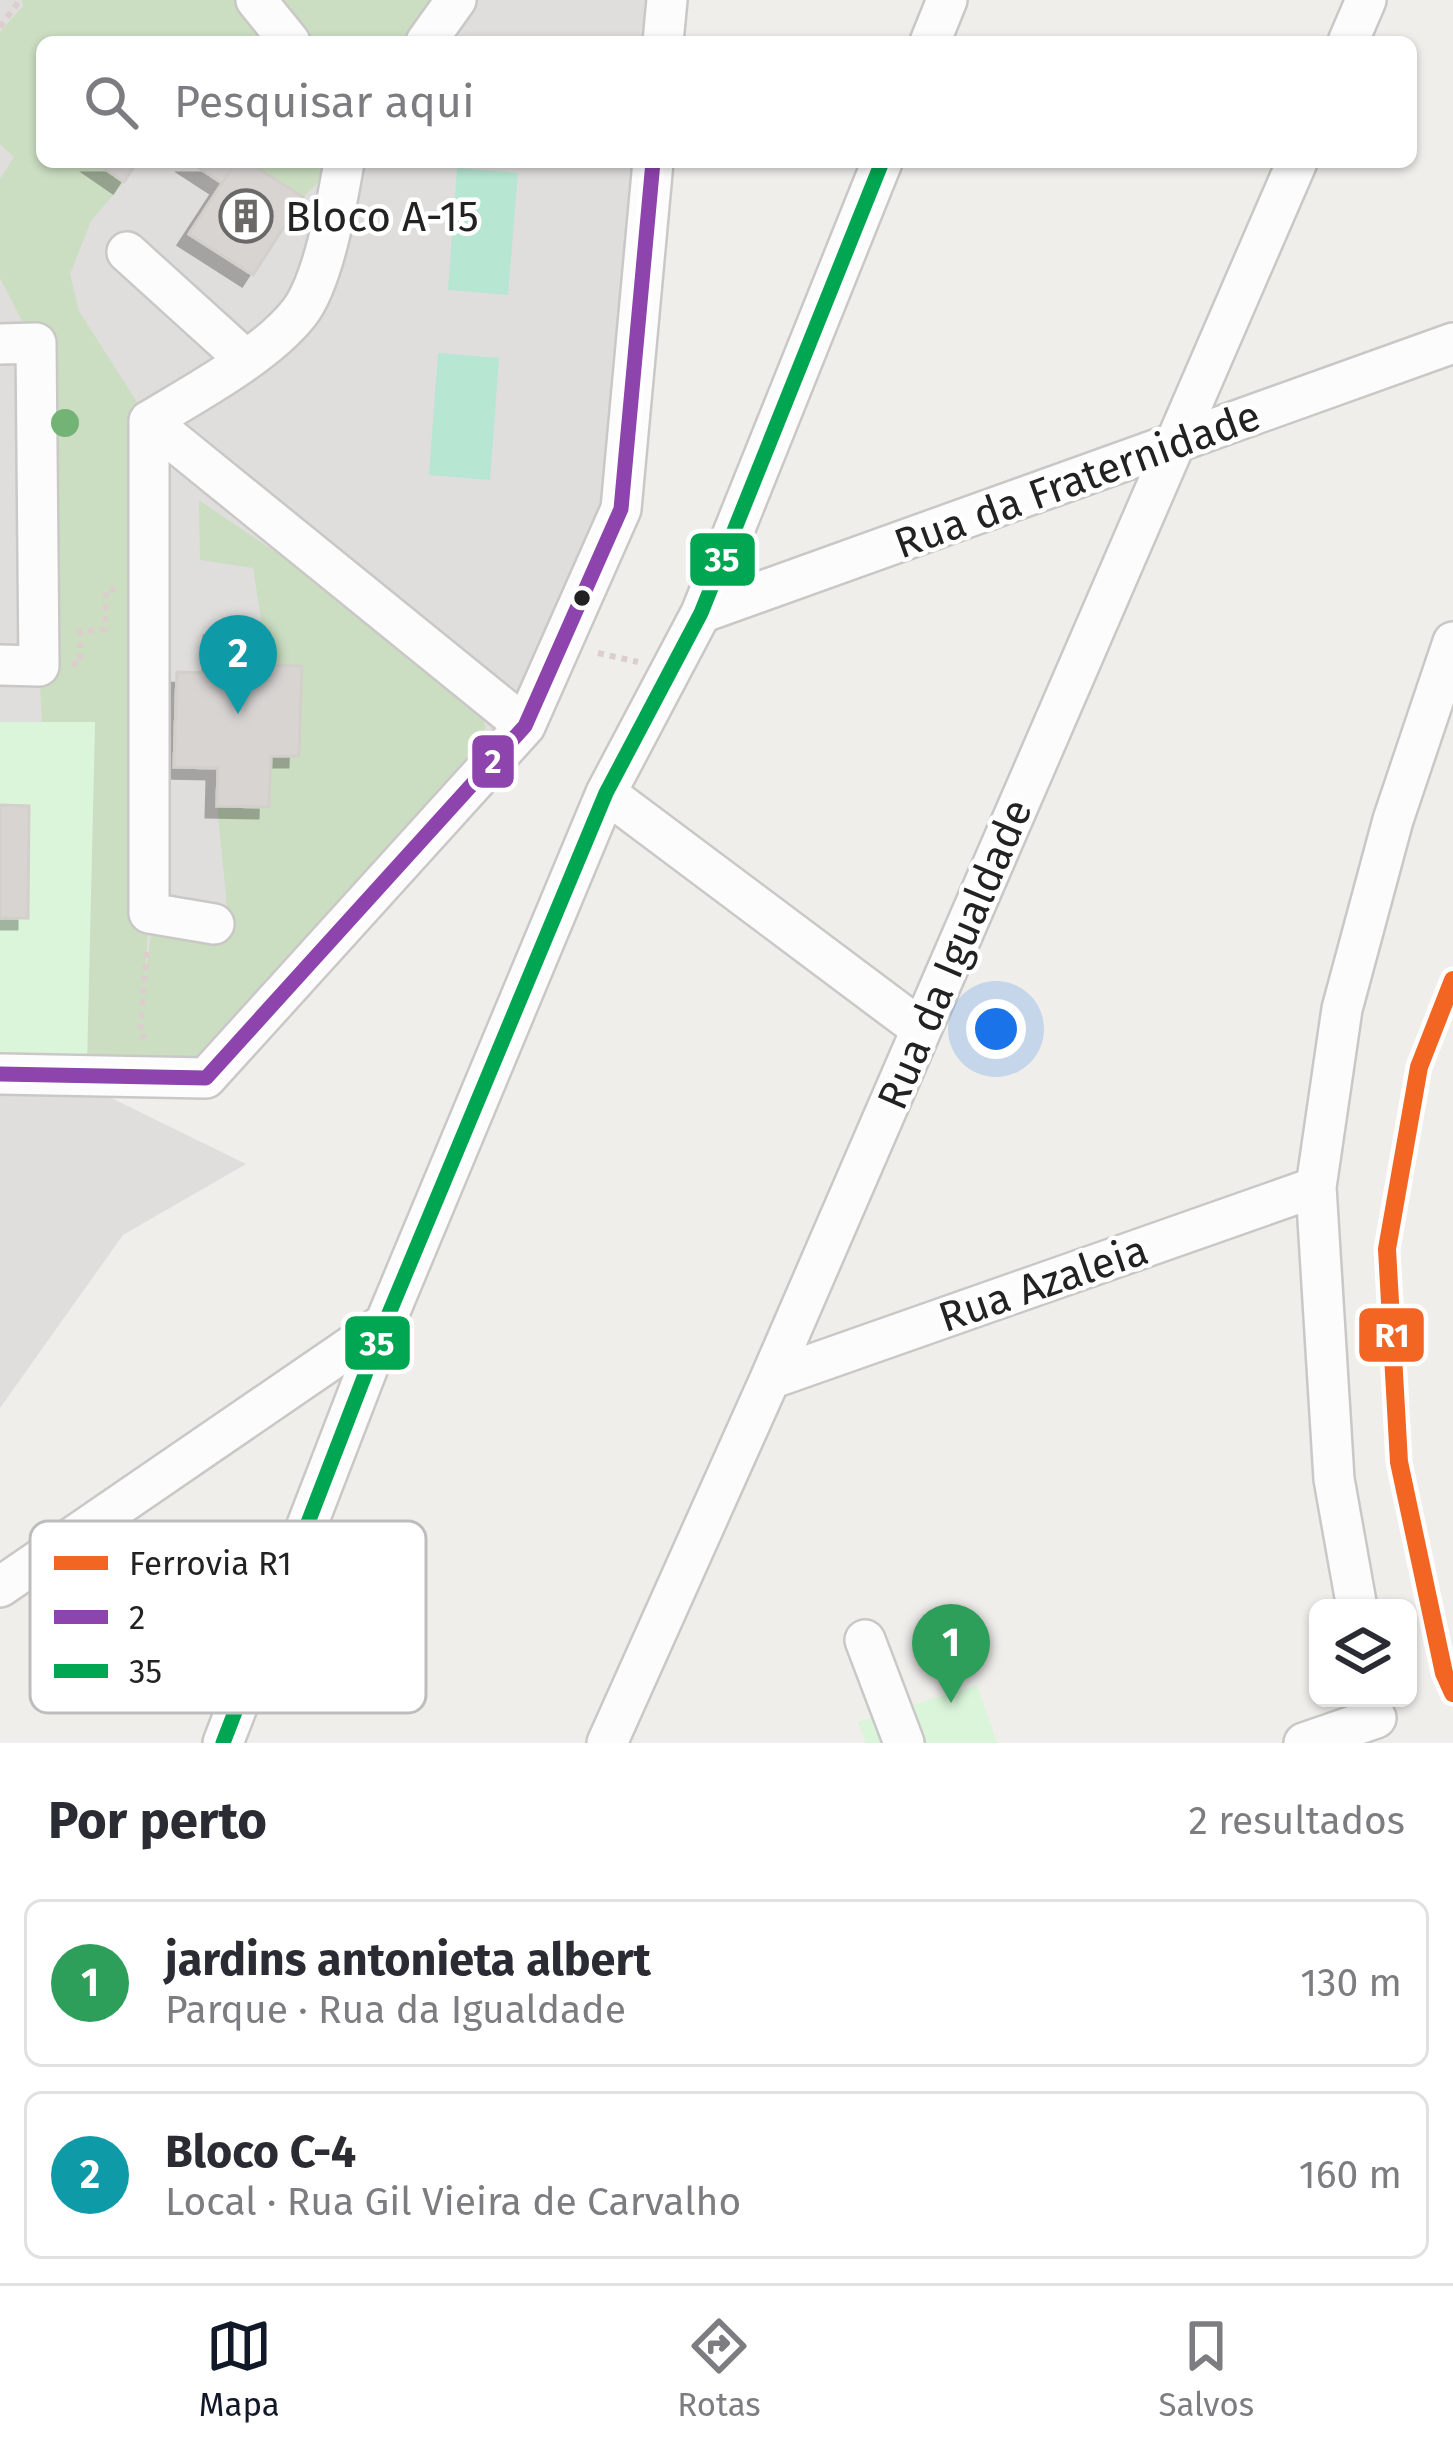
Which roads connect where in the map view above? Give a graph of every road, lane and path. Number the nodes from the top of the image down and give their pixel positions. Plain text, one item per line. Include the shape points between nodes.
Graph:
1 (20, 0) edge
2 (256, 0) edge
3 (456, 0) edge
4 (667, 0) edge
5 (947, 0) edge
6 (1366, 0) edge
7 (0, 27) edge
8 (285, 36) edge
9 (430, 36) edge
10 (664, 36) edge
11 (932, 36) edge
12 (1351, 36) edge
13 (343, 168) edge
14 (652, 168) edge
15 (880, 168) edge
16 (1294, 168) edge
17 (127, 252) dead end
18 (1453, 343) edge
19 (0, 344) edge
20 (246, 360) junction
21 (149, 422) junction
22 (1176, 445) junction
23 (149, 586) junction
24 (701, 613) junction
25 (1453, 642) edge
26 (583, 650) dead end
27 (19, 666) edge
28 (671, 670) junction
29 (525, 726) junction
30 (606, 793) junction
31 (149, 914) junction
32 (214, 924) dead end
33 (921, 1029) junction
34 (155, 1044) dead end
35 (0, 1074) edge
36 (1316, 1187) junction
37 (385, 1323) junction
38 (770, 1379) junction
39 (96, 1521) edge
40 (309, 1521) edge
41 (30, 1566) edge
42 (0, 1587) edge
43 (1355, 1599) edge
44 (865, 1640) dead end
45 (235, 1713) edge
46 (1378, 1720) edge
47 (223, 1743) edge
48 (607, 1743) edge
49 (904, 1743) edge
50 (1304, 1743) edge

1 - 7 path
2 - 8 street
3 - 9 street
4 - 10 street
5 - 11 street
6 - 12 street
13 - 20 street via 329,242 301,311
14 - 29 street via 621,509
15 - 24 street
16 - 22 street, Rua da Igualdade
17 - 20 street
18 - 22 street, Rua da Fraternidade
19 - 27 street via 36,343
20 - 21 street
21 - 23 street
21 - 29 street
22 - 24 street, Rua da Fraternidade
22 - 33 street, Rua da Igualdade
23 - 27 path via 106,590 106,629 80,632 80,664
23 - 31 street
24 - 28 street
25 - 36 street via 1342,1009
26 - 28 path
28 - 30 street
29 - 35 street via 206,1078
30 - 33 street
30 - 37 street
31 - 32 street
31 - 34 path via 140,1035
33 - 38 street, Rua da Igualdade
36 - 38 street, Rua Azaleia
36 - 43 street via 1334,1480
37 - 39 street
37 - 40 street
38 - 48 street, Rua da Igualdade
41 - 42 street
44 - 49 street
45 - 47 street
46 - 50 street

